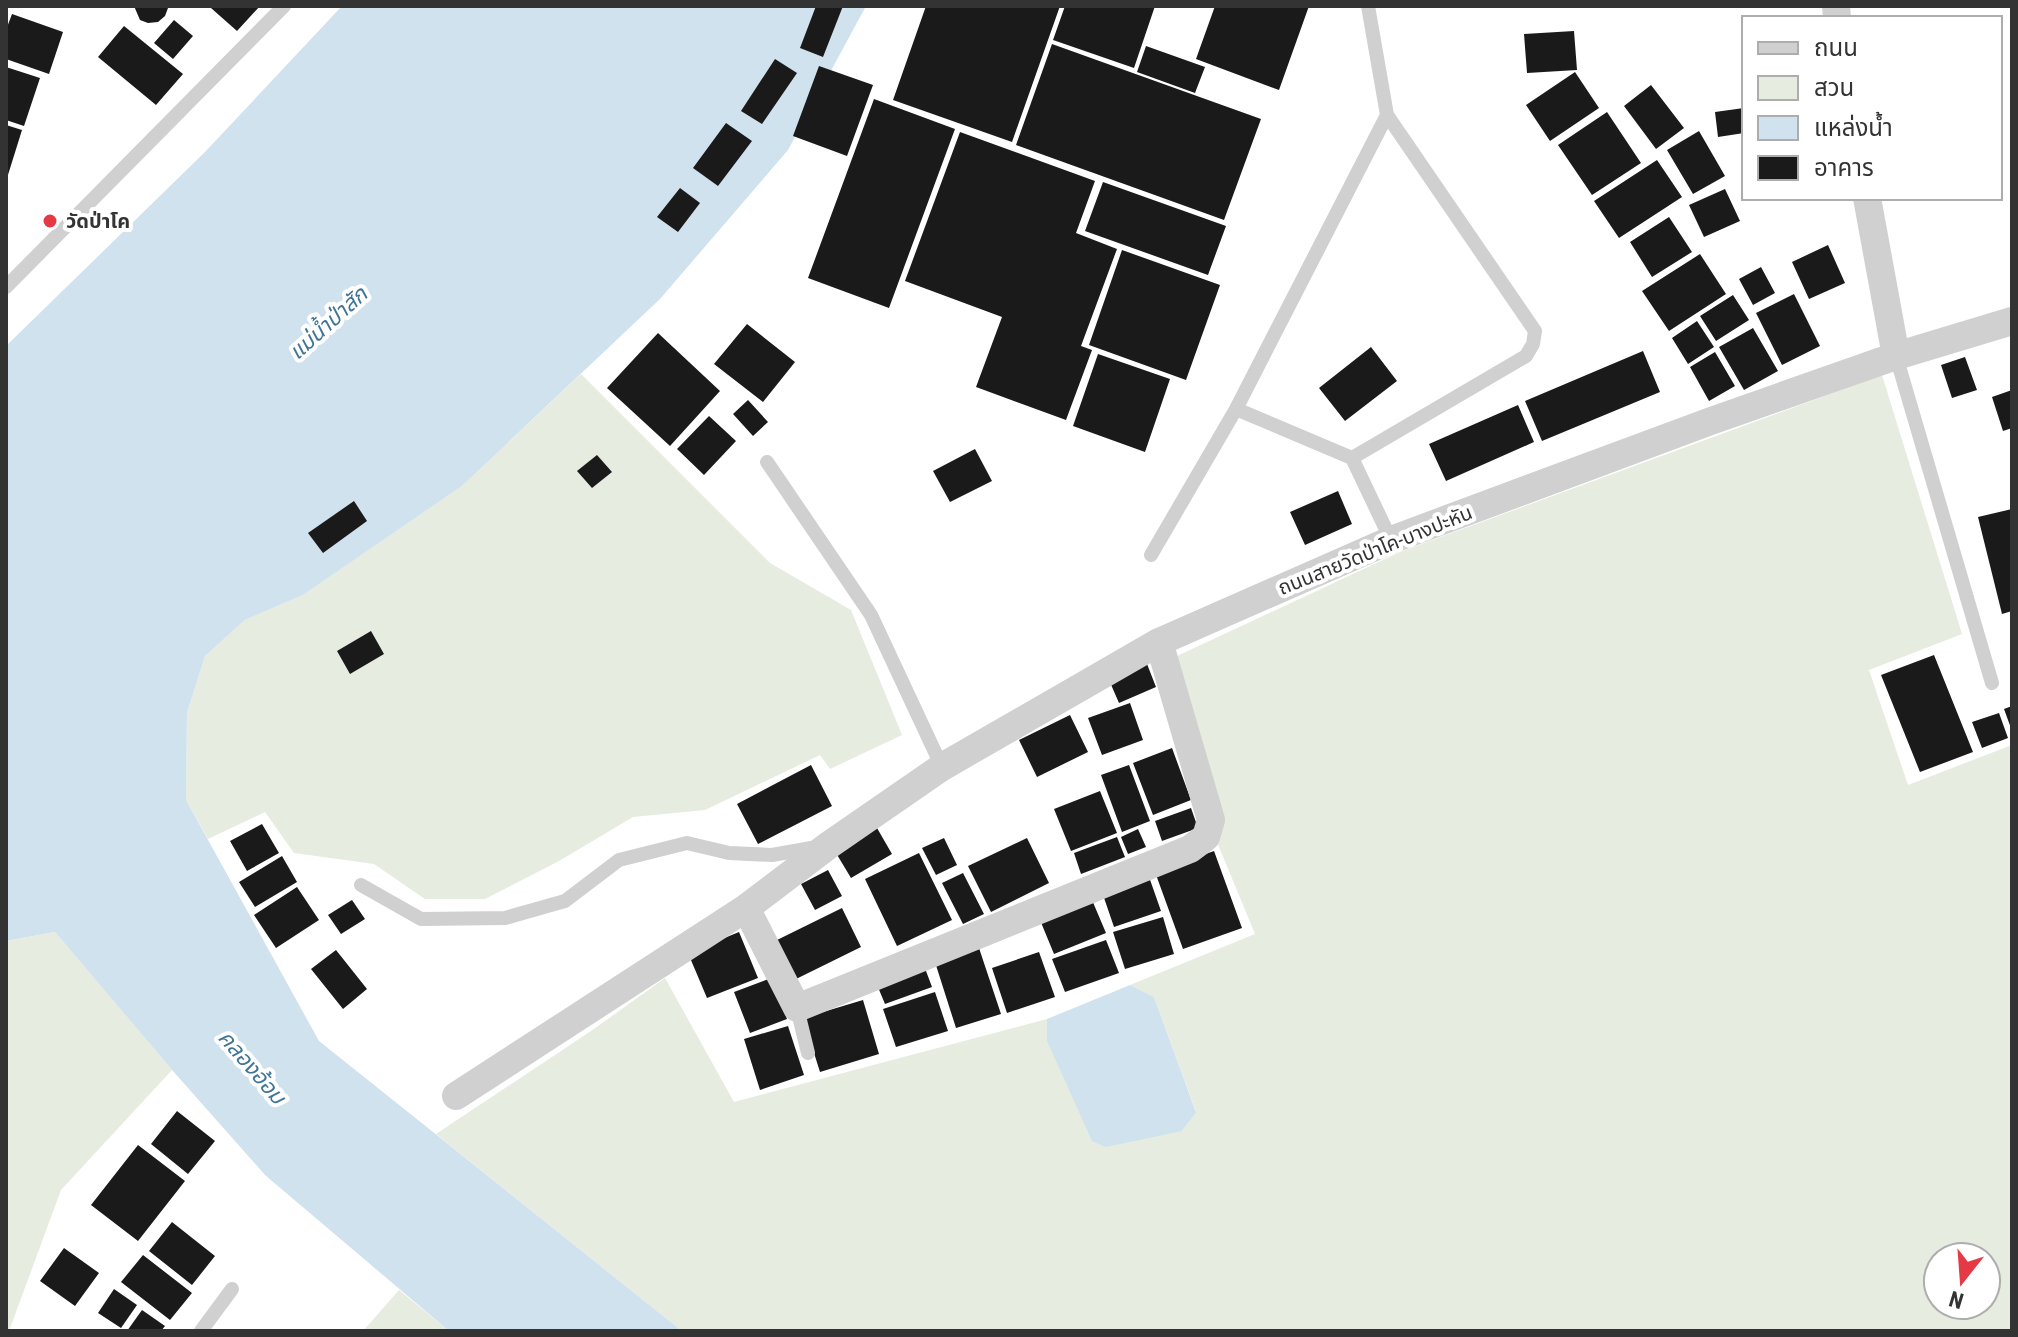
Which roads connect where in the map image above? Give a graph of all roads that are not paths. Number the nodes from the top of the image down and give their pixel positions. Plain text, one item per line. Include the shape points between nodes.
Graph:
1 (284, 6) edge
2 (1368, 6) edge
3 (1387, 115) junction
4 (1867, 200) edge
5 (6, 287) edge
6 (2012, 321) edge
7 (1896, 356) junction
8 (1236, 409) junction
9 (1352, 458) junction
10 (767, 462) dead end
11 (1391, 540) junction
12 (1151, 555) dead end
13 (1159, 642) junction
14 (1992, 683) dead end
15 (942, 767) junction
16 (829, 845) junction
17 (361, 885) dead end
18 (746, 908) junction
19 (797, 1008) junction
20 (808, 1053) dead end
21 (456, 1096) dead end
22 (232, 1289) dead end
23 (201, 1331) edge

1 - 5 lane
2 - 3 lane
3 - 8 lane
3 - 9 lane via 1535,331 1526,356
4 - 7 street
6 - 7 street, ถนนสายวัดป่าโค-บางปะหัน
7 - 11 street, ถนนสายวัดป่าโค-บางปะหัน
7 - 14 lane
8 - 9 lane
8 - 12 lane
9 - 11 lane
10 - 15 lane via 871,615
11 - 13 street, ถนนสายวัดป่าโค-บางปะหัน
13 - 15 street, ถนนสายวัดป่าโค-บางปะหัน
13 - 19 street via 1211,820 1206,837 1190,849
15 - 16 street, ถนนสายวัดป่าโค-บางปะหัน
16 - 17 lane via 772,855 729,853 687,843 619,860 565,901 505,918 421,919
16 - 18 street, ถนนสายวัดป่าโค-บางปะหัน
18 - 19 street
18 - 21 street, ถนนสายวัดป่าโค-บางปะหัน
19 - 20 lane
22 - 23 lane

